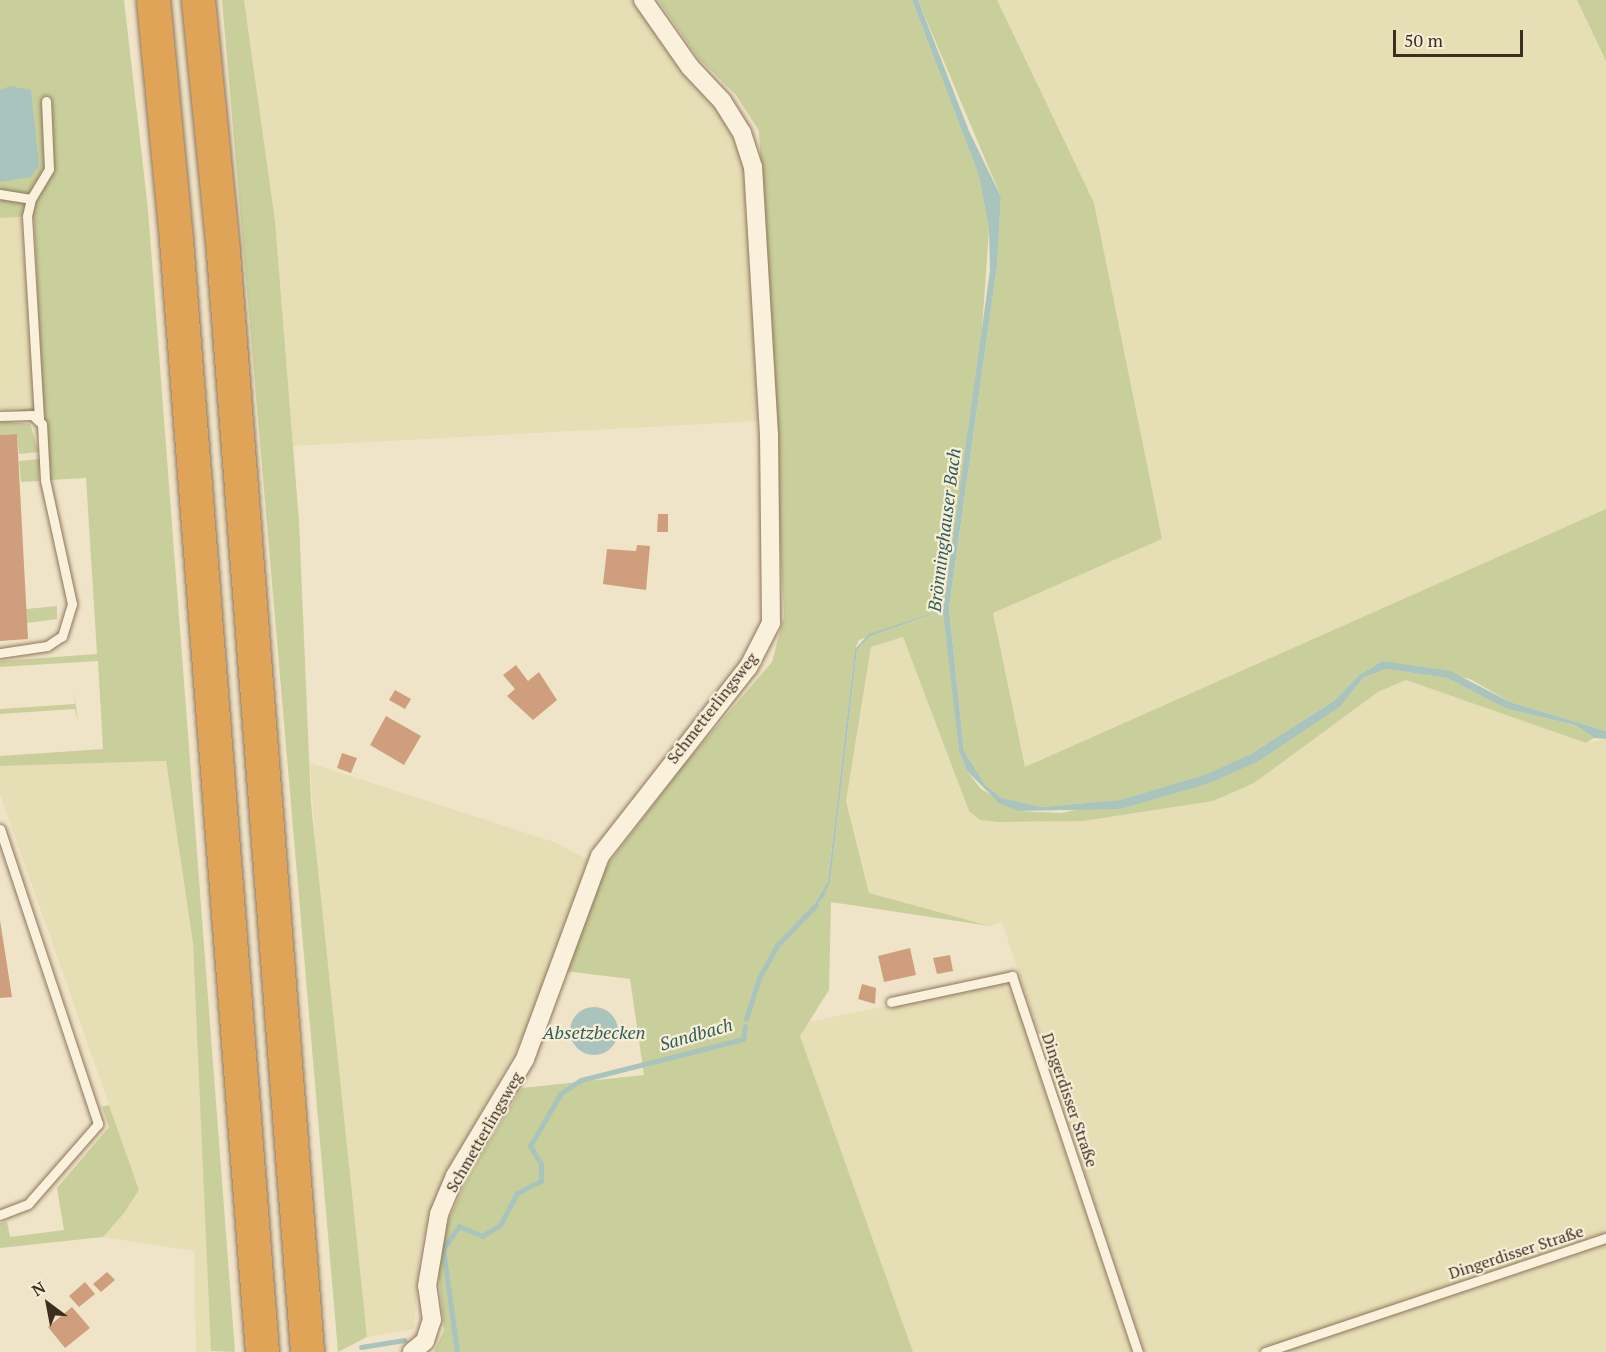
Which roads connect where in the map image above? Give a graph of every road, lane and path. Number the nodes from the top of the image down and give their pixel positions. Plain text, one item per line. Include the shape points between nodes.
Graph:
1 (153, 0) edge
2 (198, 0) edge
3 (644, 0) edge
4 (46, 101) dead end
5 (0, 194) edge
6 (31, 199) junction
7 (0, 416) edge
8 (39, 418) junction
9 (0, 653) edge
10 (0, 829) edge
11 (891, 1002) dead end
12 (0, 1215) edge
13 (1606, 1238) edge
14 (306, 1340) edge
15 (261, 1345) edge
16 (412, 1352) edge
17 (1138, 1352) edge
18 (1265, 1352) edge

1 - 15 highway via 176,240
2 - 14 highway via 224,264
3 - 16 street, Schmetterlingsweg via 727,109 742,133 753,167 769,435 771,622 749,666 600,856 525,1059 455,1176 439,1214 427,1286 432,1320 425,1341
4 - 6 lane via 49,169
5 - 6 lane
6 - 8 lane via 27,216
7 - 8 lane
8 - 9 lane via 44,432 45,480 72,604 70,622 62,636 47,646
10 - 12 lane via 98,1124 28,1204
11 - 17 lane, Dingerdisser Straße via 1012,976
13 - 18 lane, Dingerdisser Straße

